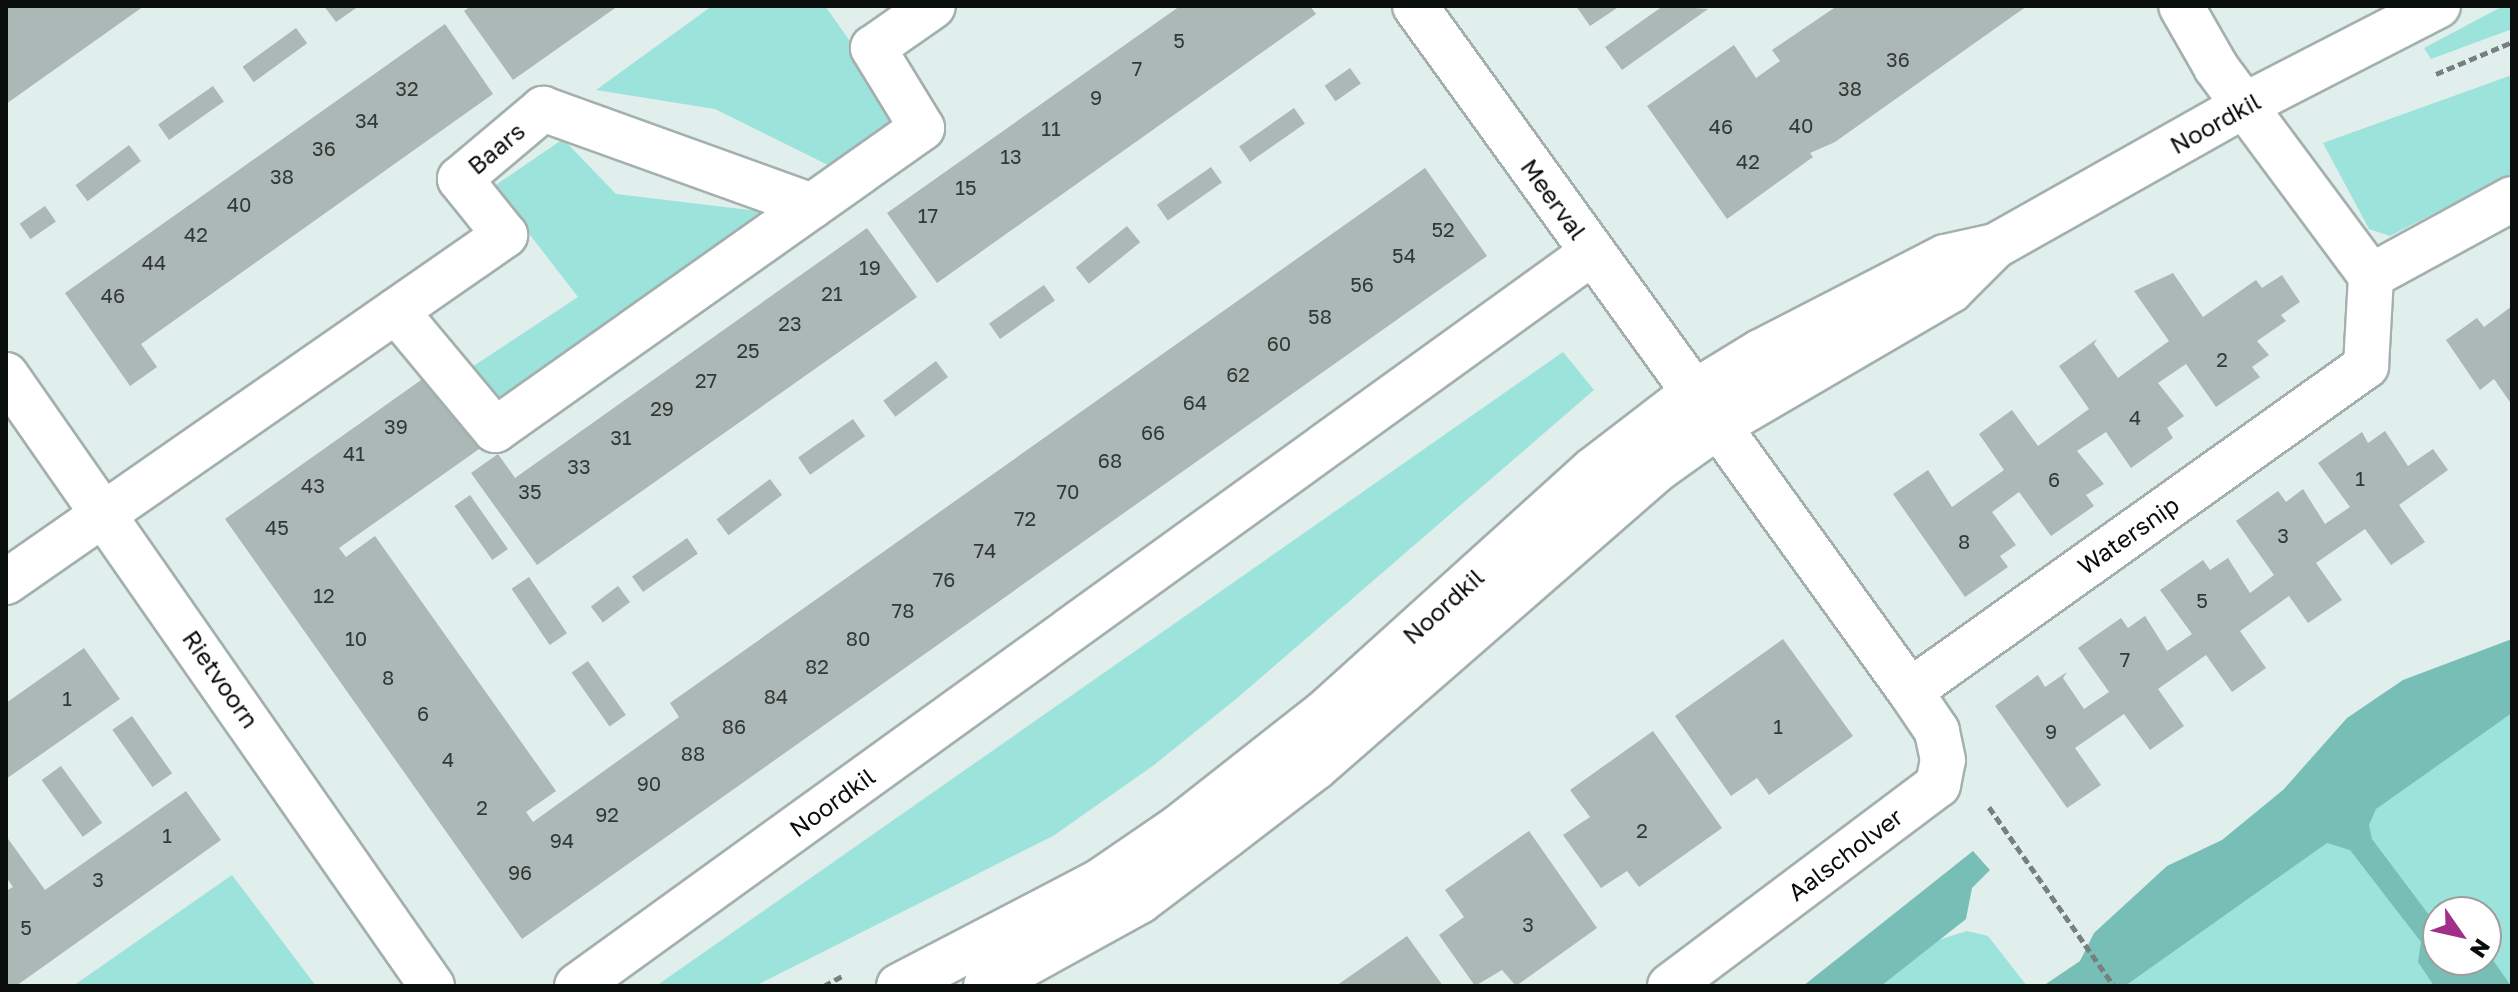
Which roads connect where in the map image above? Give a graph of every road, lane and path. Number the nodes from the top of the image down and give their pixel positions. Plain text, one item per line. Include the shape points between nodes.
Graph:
1 (933, 6) edge
2 (1415, 6) edge
3 (2181, 6) edge
4 (2438, 6) edge
5 (2245, 105) junction
6 (2512, 199) edge
7 (812, 206) junction
8 (1592, 253) junction
9 (2371, 276) junction
10 (396, 311) junction
11 (6, 375) edge
12 (1704, 410) junction
13 (106, 513) junction
14 (6, 582) edge
15 (1910, 691) junction
16 (1938, 785) junction
17 (432, 986) edge
18 (577, 986) edge
19 (899, 986) edge
20 (986, 986) edge
21 (1670, 986) edge
22 (2114, 986) edge

1 - 7 street via 873,48 922,128
2 - 8 street, Meerval
3 - 5 street
4 - 5 street, Noordkil
5 - 9 street
5 - 12 street, Noordkil via 1995,246 1945,257 1760,352
6 - 9 street
7 - 10 street via 495,430
7 - 10 street, Baars via 543,109 460,179 505,235
8 - 12 street, Meerval
8 - 18 street, Noordkil
9 - 15 street, Watersnip via 2366,366
10 - 13 street, Baars
11 - 13 street, Rietvoorn
12 - 15 street
12 - 19 street, Noordkil via 1593,470 1324,713 1179,827 1099,882
12 - 20 street, Noordkil via 1636,487 1260,810 1140,901
13 - 14 street, Baars
13 - 17 street, Rietvoorn
15 - 16 street via 1937,731 1943,760
16 - 21 street, Aalscholver
16 - 22 path via 1977,789

